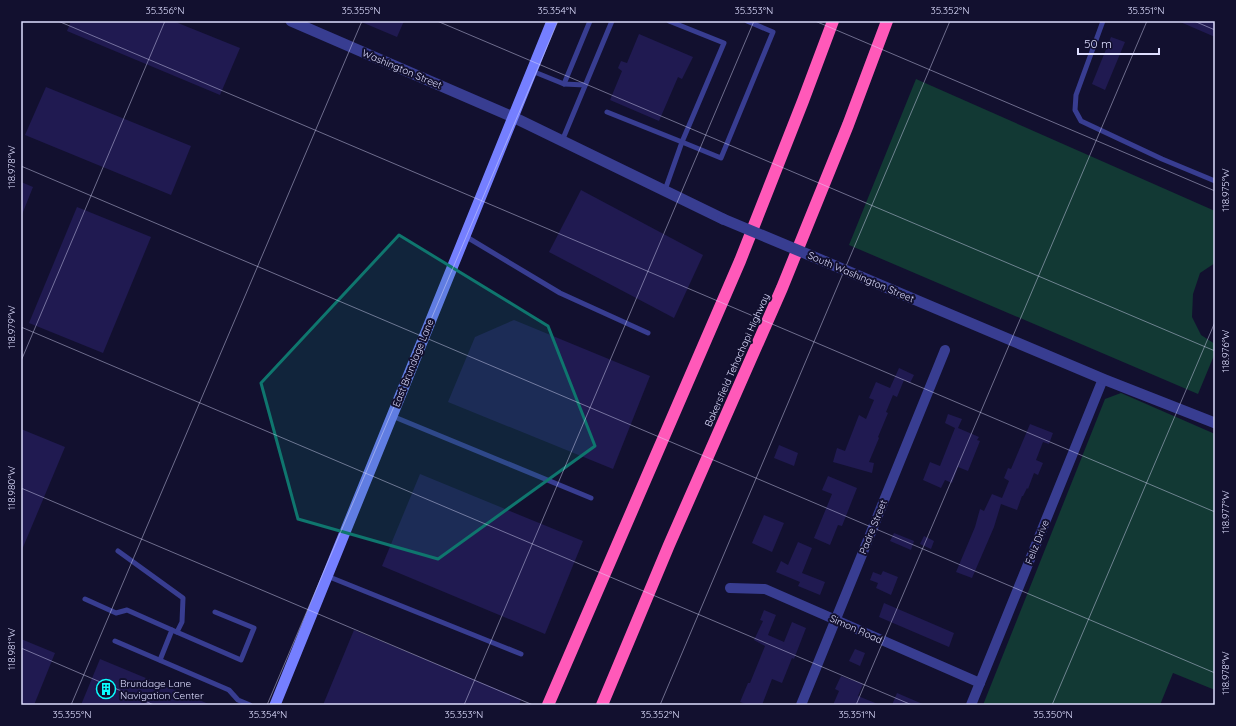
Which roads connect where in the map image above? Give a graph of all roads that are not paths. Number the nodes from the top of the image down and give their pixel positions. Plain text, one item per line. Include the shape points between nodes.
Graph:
1 (291, 21) edge
2 (552, 21) edge
3 (590, 21) edge
4 (612, 21) edge
5 (669, 21) edge
6 (747, 21) edge
7 (833, 21) edge
8 (887, 21) edge
9 (1103, 21) edge
10 (532, 71) junction
11 (564, 84) junction
12 (585, 85) junction
13 (607, 112) dead end
14 (513, 116) junction
15 (562, 141) junction
16 (682, 142) junction
17 (1215, 181) edge
18 (664, 190) junction
19 (465, 236) junction
20 (648, 333) dead end
21 (945, 350) dead end
22 (1103, 379) junction
23 (392, 416) junction
24 (1215, 423) edge
25 (591, 498) dead end
26 (118, 551) dead end
27 (327, 576) junction
28 (730, 588) dead end
29 (85, 599) dead end
30 (215, 612) dead end
31 (836, 620) junction
32 (175, 631) junction
33 (115, 641) dead end
34 (521, 654) dead end
35 (160, 660) junction
36 (980, 683) junction
37 (250, 705) edge
38 (275, 705) edge
39 (548, 705) edge
40 (602, 705) edge
41 (801, 705) edge
42 (971, 705) edge

1 - 14 street, Washington Street
2 - 10 main road, East Brundage Lane
3 - 11 lane
4 - 12 lane
5 - 16 lane via 724,43
6 - 16 lane via 773,32 721,158
7 - 39 highway via 740,261
8 - 40 highway, Bakersfield Tehachapi Highway via 782,288
9 - 17 lane via 1076,95 1076,110 1081,121
10 - 11 lane
10 - 14 main road, East Brundage Lane
11 - 12 lane
12 - 15 lane
13 - 16 lane
14 - 15 street, South Washington Street
14 - 19 main road, East Brundage Lane
15 - 18 street, South Washington Street
16 - 18 lane
18 - 22 street, South Washington Street, bridge via 724,219
19 - 20 lane via 560,293
19 - 23 main road, East Brundage Lane
21 - 31 street, Padre Street
22 - 24 street, South Washington Street
22 - 36 street, Feliz Drive
23 - 25 lane
23 - 27 main road, East Brundage Lane
26 - 32 lane via 183,598 182,622
27 - 34 lane
27 - 38 main road, East Brundage Lane
28 - 31 street, Simon Road via 765,589
29 - 32 lane via 116,613 127,610
30 - 32 lane via 254,628 242,660
31 - 36 street, Simon Road
31 - 41 street, Padre Street
32 - 35 lane
33 - 35 lane
35 - 37 lane via 229,690 238,700
36 - 42 street, Feliz Drive

